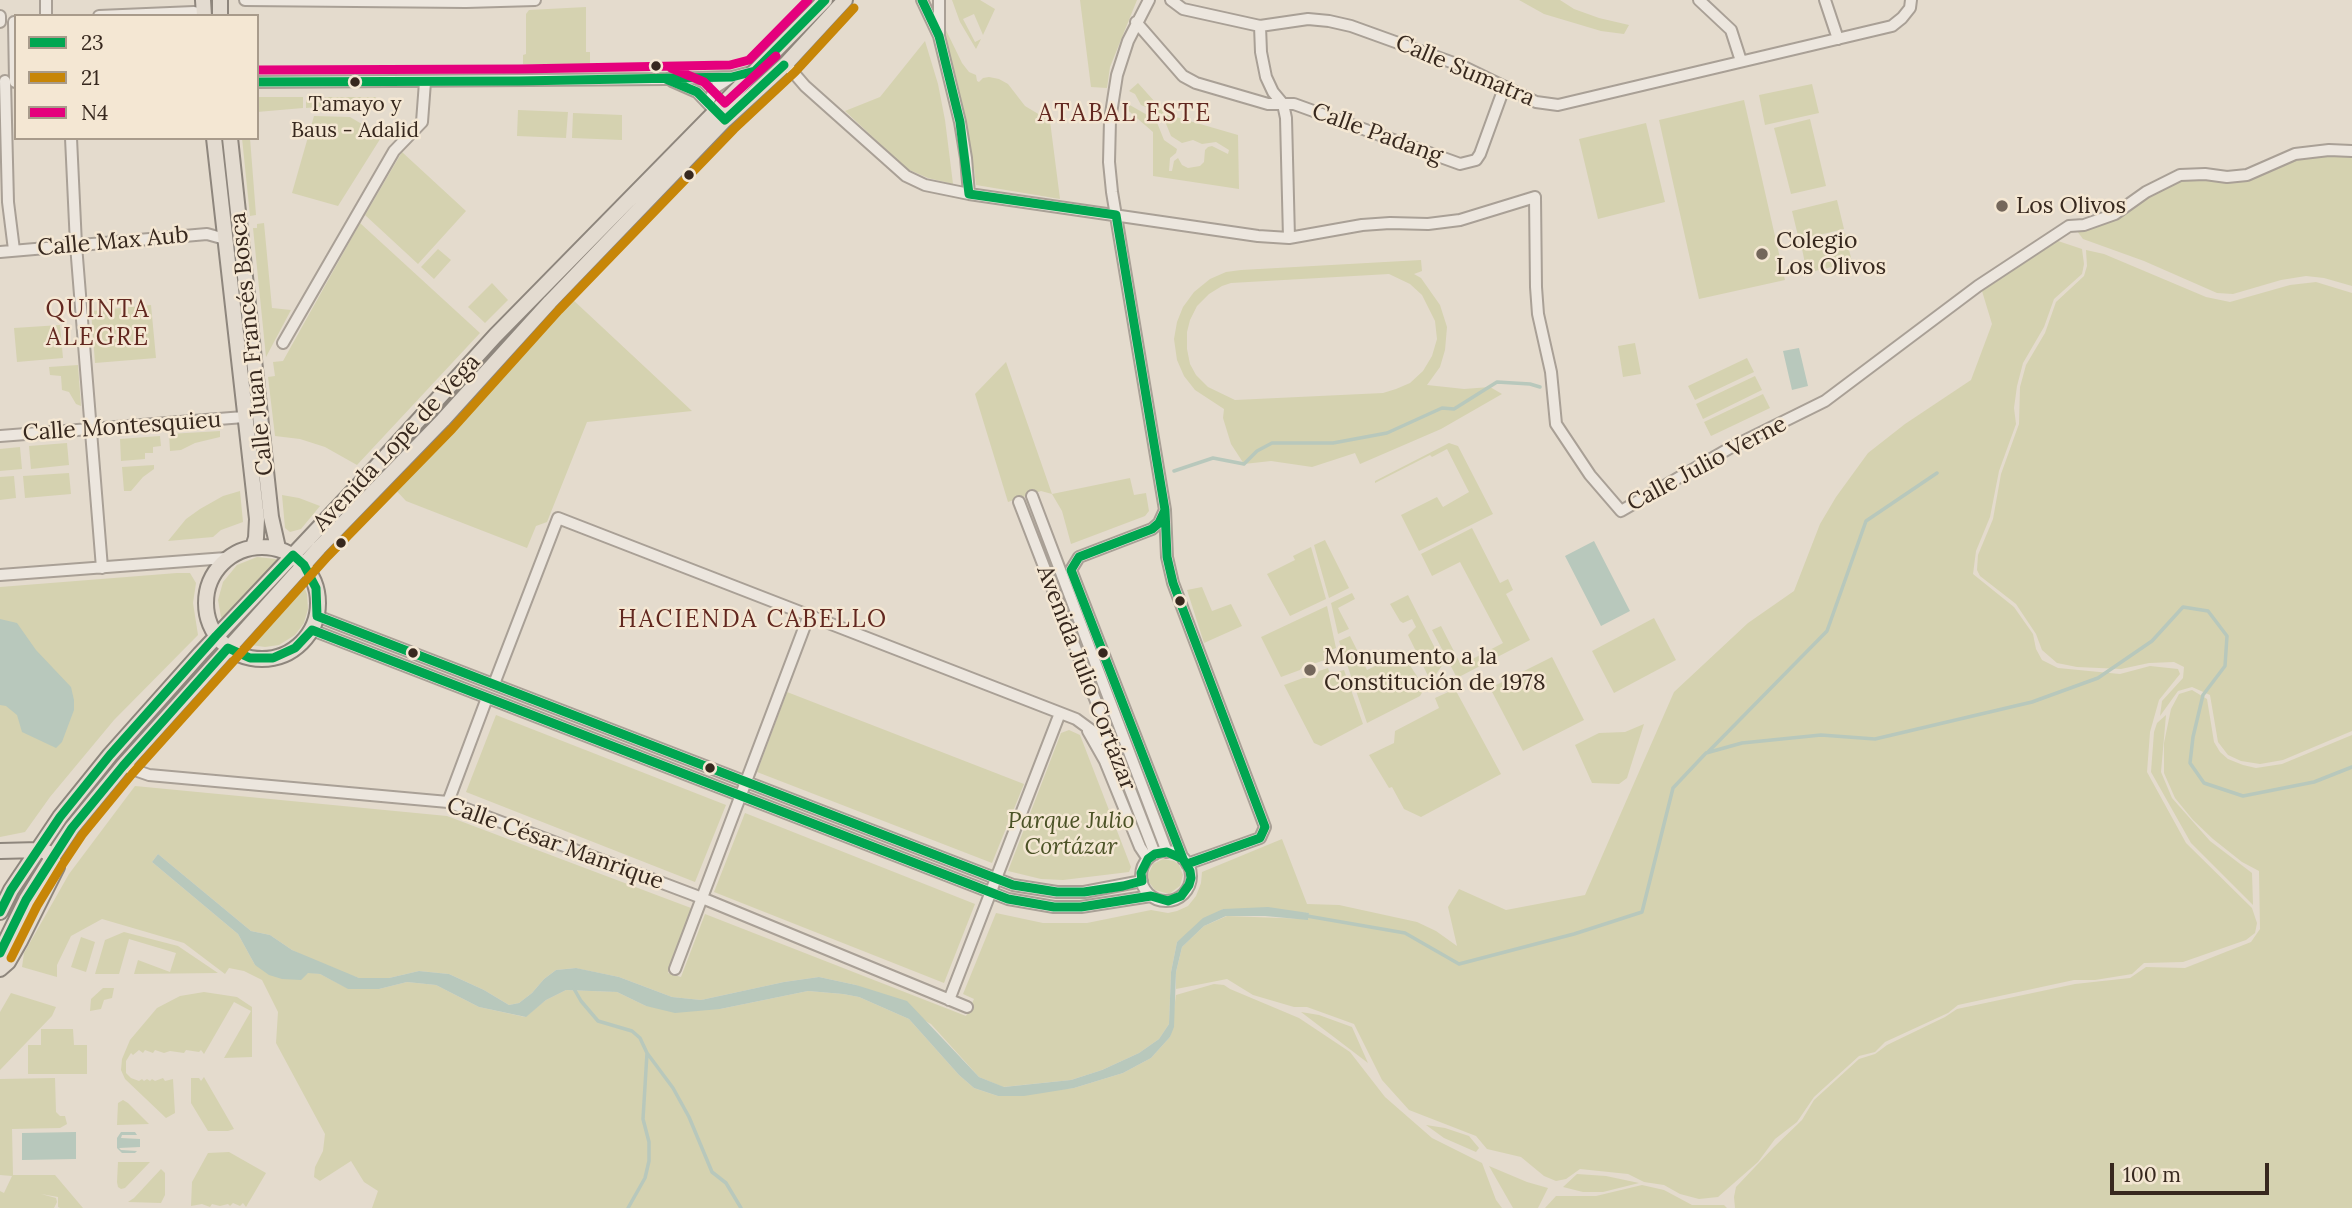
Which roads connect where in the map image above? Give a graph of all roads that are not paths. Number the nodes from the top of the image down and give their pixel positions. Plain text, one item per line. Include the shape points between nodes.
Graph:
1 (157, 0) edge
2 (244, 0) edge
3 (535, 0) edge
4 (825, 0) edge
5 (845, 0) edge
6 (922, 0) edge
7 (939, 0) edge
8 (1149, 0) edge
9 (1171, 0) edge
10 (1699, 0) edge
11 (1825, 0) edge
12 (1911, 0) edge
13 (157, 13) junction
14 (138, 14) edge
15 (201, 14) edge
16 (0, 16) edge
17 (0, 22) edge
18 (1136, 22) junction
19 (1260, 26) junction
20 (14, 32) edge
21 (939, 36) junction
22 (1838, 38) junction
23 (1741, 61) junction
24 (786, 64) junction
25 (755, 71) junction
26 (732, 77) junction
27 (666, 79) junction
28 (9, 82) edge
29 (259, 82) edge
30 (425, 82) junction
31 (1504, 88) junction
32 (1283, 104) junction
33 (716, 112) junction
34 (71, 140) edge
35 (214, 140) edge
36 (230, 140) edge
37 (2352, 151) edge
38 (969, 194) junction
39 (1116, 215) junction
40 (1289, 238) junction
41 (225, 239) junction
42 (76, 245) junction
43 (15, 250) junction
44 (0, 252) edge
45 (283, 343) dead end
46 (244, 417) junction
47 (90, 429) junction
48 (0, 436) edge
49 (1032, 496) dead end
50 (1019, 502) dead end
51 (1165, 510) junction
52 (1152, 529) junction
53 (1166, 542) junction
54 (253, 547) junction
55 (278, 548) junction
56 (226, 558) junction
57 (298, 560) junction
58 (103, 568) junction
59 (0, 575) edge
60 (809, 615) junction
61 (317, 616) junction
62 (312, 630) junction
63 (216, 636) junction
64 (228, 648) junction
65 (494, 684) junction
66 (487, 698) junction
67 (1060, 713) junction
68 (1082, 723) junction
69 (1115, 752) junction
70 (123, 765) junction
71 (744, 782) junction
72 (739, 795) junction
73 (448, 802) junction
74 (0, 850) edge
75 (38, 850) junction
76 (1157, 855) junction
77 (52, 858) junction
78 (1185, 862) junction
79 (996, 879) junction
80 (1142, 881) junction
81 (991, 893) junction
82 (1151, 896) junction
83 (702, 898) junction
84 (0, 912) edge
85 (0, 953) edge
86 (675, 969) dead end
87 (0, 970) edge
88 (949, 1000) junction
89 (967, 1007) dead end

1 - 13 street
2 - 3 street
4 - 25 main road, Avenida Lope de Vega
5 - 24 main road, Avenida Lope de Vega
6 - 21 street
7 - 21 street
8 - 18 street
9 - 19 street, Calle Sumatra via 1183,9
10 - 23 street via 1731,30
11 - 22 street
12 - 22 street, Calle Sumatra via 1910,8 1892,26
13 - 14 street
13 - 15 street
16 - 17 street
18 - 32 street via 1182,76 1268,104
18 - 39 street via 1118,75 1110,120 1109,162
19 - 31 street, Calle Sumatra via 1329,20 1462,66
19 - 32 street, Calle Padang via 1266,77
20 - 28 street
21 - 38 street via 960,122
22 - 23 street, Calle Sumatra
23 - 31 street, Calle Sumatra via 1558,105 1536,102
24 - 33 main road, Avenida Lope de Vega
24 - 38 street, Calle Julio Verne via 906,176
25 - 26 street
25 - 33 main road, Avenida Lope de Vega
26 - 27 street
26 - 33 street via 716,87
27 - 30 street
27 - 33 street via 697,92
28 - 43 street via 8,202
29 - 30 street
30 - 45 street via 422,122 394,152
31 - 32 street, Calle Padang via 1476,160 1460,164 1294,104
32 - 40 street
33 - 57 main road, Avenida Lope de Vega via 443,420
34 - 42 street
35 - 41 main road, Calle Juan Francés Bosca
36 - 55 main road, Calle Juan Francés Bosca
37 - 40 street, Calle Julio Verne via 2295,154 2247,175 2180,175 2115,214 2069,226 1978,286 1825,401 1730,448 1620,512 1556,424 1538,314 1535,197 1460,220 1362,225
38 - 39 street, Calle Julio Verne
39 - 40 street, Calle Julio Verne
39 - 51 street
41 - 42 street, Calle Max Aub via 207,234
41 - 46 main road, Calle Juan Francés Bosca
42 - 43 street, Calle Max Aub
42 - 47 street
43 - 44 street, Calle Max Aub
46 - 47 street, Calle Montesquieu
46 - 54 main road, Calle Juan Francés Bosca via 258,527
47 - 48 street, Calle Montesquieu
47 - 58 street
49 - 76 street, Avenida Julio Cortázar
50 - 69 street, Avenida Julio Cortázar
51 - 52 street
51 - 53 street
52 - 53 street
52 - 78 street, Avenida Julio Cortázar via 1079,557 1072,570
53 - 78 street via 1172,583 1265,827 1260,838
54 - 55 main road
54 - 56 main road
55 - 57 main road
56 - 58 street
56 - 63 main road via 212,576 206,596 207,617
57 - 61 main road via 316,588
57 - 63 main road, Avenida Lope de Vega
57 - 64 main road, Avenida Lope de Vega
58 - 59 street
60 - 65 street via 558,518
60 - 67 street
60 - 71 street
61 - 62 main road
61 - 65 street
62 - 64 main road via 295,648 273,658 250,658
62 - 66 street
63 - 64 main road
63 - 75 main road, Avenida Lope de Vega via 110,755
64 - 70 main road, Avenida Lope de Vega
65 - 71 street
66 - 72 street
66 - 73 street
67 - 68 street
67 - 79 street
68 - 69 street
68 - 76 street, Avenida Julio Cortázar via 1105,761 1140,847
69 - 76 street, Avenida Julio Cortázar
70 - 73 street, Calle César Manrique via 149,775
70 - 77 main road, Avenida Lope de Vega
71 - 72 street
71 - 79 street
72 - 81 street
72 - 83 street
73 - 83 street, Calle César Manrique
74 - 75 main road
75 - 77 main road
75 - 84 main road, Avenida Lope de Vega
76 - 78 street
76 - 80 street via 1141,873
77 - 85 main road, Avenida Lope de Vega
77 - 87 main road via 57,872
78 - 82 street via 1189,885 1181,896 1168,901
79 - 80 street via 1057,892
79 - 81 street
80 - 82 street
81 - 82 street via 1054,907
81 - 88 street
83 - 86 street
83 - 88 street, Calle César Manrique
88 - 89 street, Calle César Manrique

